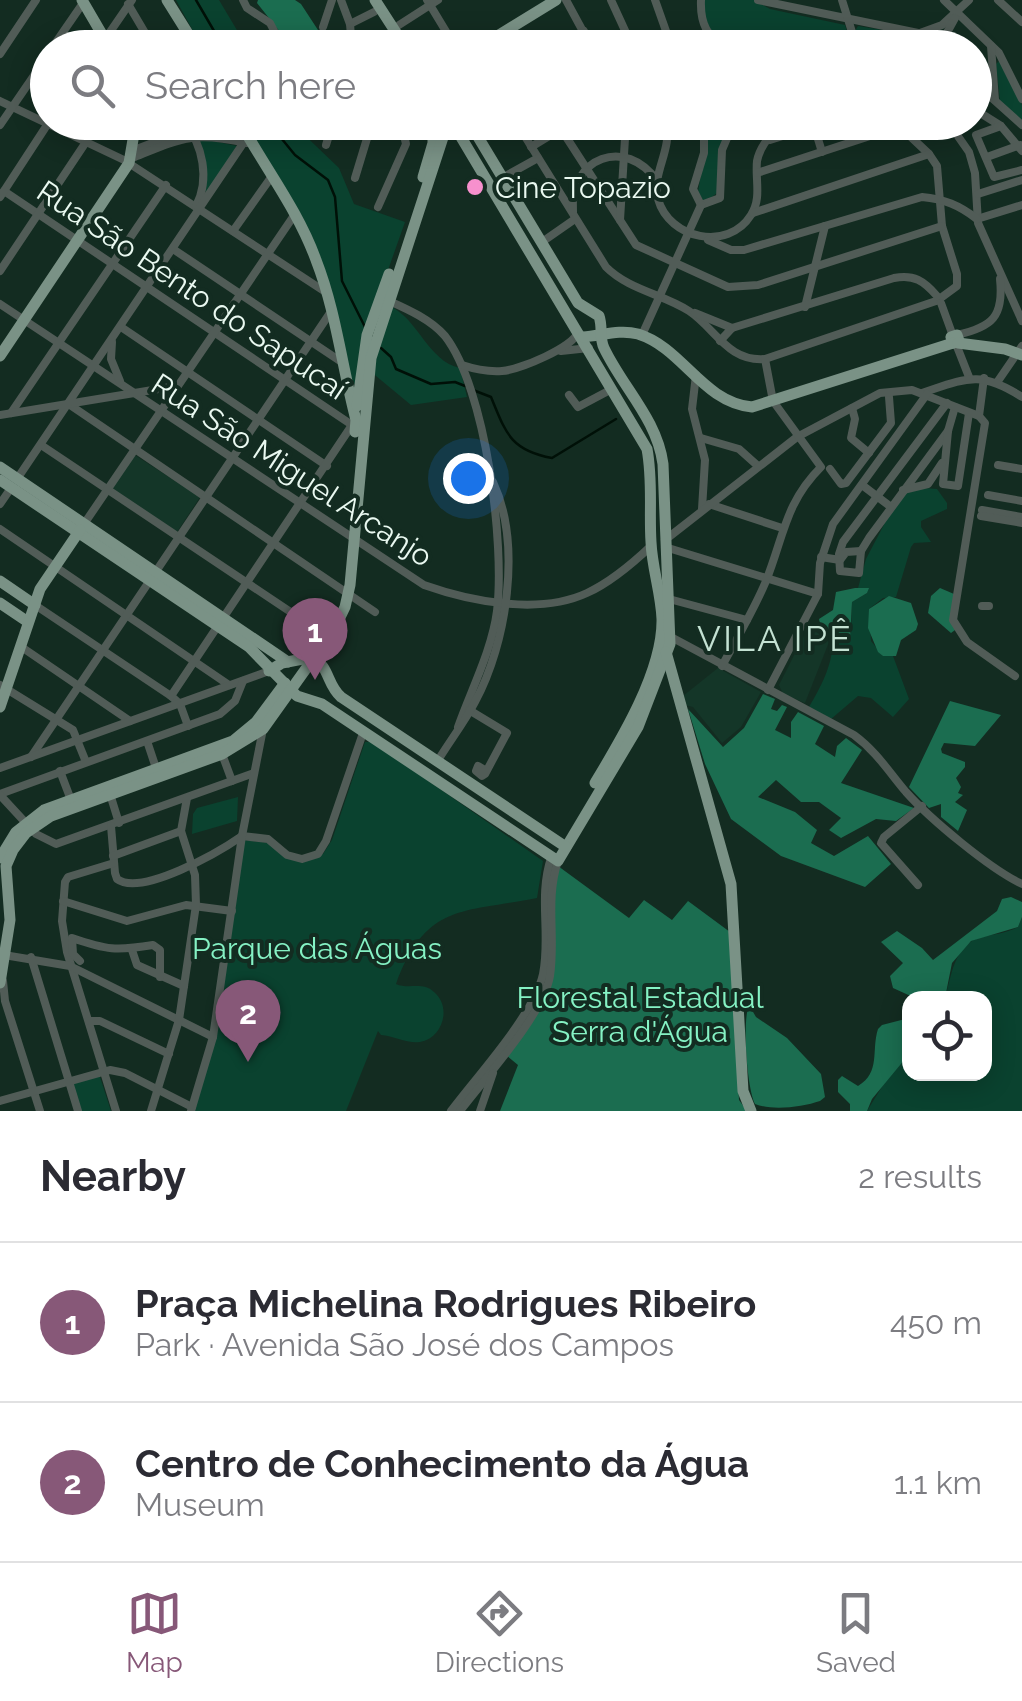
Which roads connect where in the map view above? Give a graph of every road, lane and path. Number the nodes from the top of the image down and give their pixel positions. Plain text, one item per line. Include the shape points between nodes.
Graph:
1 (36, 0) edge
2 (167, 0) edge
3 (332, 0) edge
4 (384, 0) edge
5 (556, 0) edge
6 (567, 0) edge
7 (611, 0) edge
8 (656, 0) edge
9 (701, 0) edge
10 (758, 0) edge
11 (842, 0) edge
12 (944, 0) edge
13 (969, 0) edge
14 (998, 0) edge
15 (129, 1) edge
16 (432, 2) edge
17 (80, 3) edge
18 (246, 3) edge
19 (343, 5) edge
20 (374, 6) edge
21 (329, 13) junction
22 (957, 13) junction
23 (848, 20) junction
24 (1022, 22) edge
25 (350, 24) junction
26 (399, 24) junction
27 (322, 27) dead end
28 (63, 30) edge
29 (94, 30) edge
30 (112, 30) edge
31 (144, 30) edge
32 (186, 30) edge
33 (274, 30) edge
34 (351, 30) edge
35 (394, 30) edge
36 (402, 30) edge
37 (447, 30) edge
38 (507, 30) edge
39 (519, 30) edge
40 (583, 30) edge
41 (623, 30) edge
42 (666, 30) edge
43 (706, 30) edge
44 (851, 30) edge
45 (898, 30) edge
46 (933, 30) edge
47 (948, 30) edge
48 (975, 30) edge
49 (992, 47) edge
50 (0, 54) edge
51 (1003, 60) junction
52 (992, 62) joint
53 (30, 80) edge
54 (992, 97) edge
55 (995, 100) junction
56 (1022, 100) edge
57 (0, 101) edge
58 (12, 106) junction
59 (30, 114) edge
60 (992, 120) edge
61 (0, 125) edge
62 (1022, 125) edge
63 (1002, 126) junction
64 (992, 129) edge
65 (38, 140) edge
66 (82, 140) edge
67 (129, 140) edge
68 (168, 140) edge
69 (193, 140) edge
70 (243, 140) edge
71 (328, 140) edge
72 (367, 140) edge
73 (405, 140) edge
74 (440, 140) edge
75 (462, 140) edge
76 (476, 140) edge
77 (527, 140) edge
78 (542, 140) edge
79 (569, 140) edge
80 (626, 140) edge
81 (667, 140) edge
82 (704, 140) edge
83 (726, 140) edge
84 (768, 140) edge
85 (818, 140) edge
86 (858, 140) edge
87 (914, 140) edge
88 (961, 140) edge
89 (978, 140) edge
90 (248, 141) junction
91 (765, 141) joint
92 (86, 142) junction
93 (326, 145) dead end
94 (531, 147) junction
95 (1021, 147) edge
96 (822, 152) junction
97 (930, 154) junction
98 (987, 157) junction
99 (130, 158) junction
100 (538, 158) junction
101 (626, 158) junction
102 (585, 167) junction
103 (1022, 170) edge
104 (758, 172) junction
105 (494, 173) junction
106 (272, 176) junction
107 (356, 178) dead end
108 (657, 180) junction
109 (1022, 180) edge
110 (166, 185) junction
111 (572, 192) junction
112 (2, 194) edge
113 (978, 194) junction
114 (562, 198) junction
115 (941, 199) junction
116 (620, 200) junction
117 (608, 204) junction
118 (701, 204) junction
119 (378, 207) dead end
120 (1019, 207) edge
121 (198, 208) junction
122 (753, 213) junction
123 (38, 214) junction
124 (295, 214) junction
125 (574, 218) junction
126 (977, 219) junction
127 (1022, 219) edge
128 (621, 224) junction
129 (825, 226) junction
130 (942, 226) junction
131 (677, 227) junction
132 (233, 231) junction
133 (688, 233) junction
134 (703, 238) junction
135 (75, 239) junction
136 (539, 247) junction
137 (173, 248) junction
138 (680, 251) junction
139 (266, 254) junction
140 (113, 265) junction
141 (673, 265) junction
142 (814, 267) junction
143 (0, 271) edge
144 (148, 288) junction
145 (1005, 290) junction
146 (239, 293) junction
147 (328, 293) junction
148 (659, 297) junction
149 (385, 299) junction
150 (939, 299) junction
151 (0, 304) edge
152 (806, 307) junction
153 (584, 309) junction
154 (332, 310) junction
155 (689, 311) junction
156 (22, 319) junction
157 (1022, 321) edge
158 (121, 328) junction
159 (732, 328) junction
160 (602, 330) junction
161 (214, 332) junction
162 (643, 333) junction
163 (113, 338) junction
164 (311, 340) junction
165 (720, 340) junction
166 (957, 340) junction
167 (583, 341) junction
168 (60, 343) junction
169 (0, 344) edge
170 (551, 352) junction
171 (1021, 352) edge
172 (0, 356) edge
173 (765, 359) junction
174 (343, 363) junction
175 (462, 365) junction
176 (94, 366) junction
177 (187, 371) junction
178 (696, 374) junction
179 (968, 377) junction
180 (984, 378) junction
181 (284, 380) junction
182 (998, 381) junction
183 (122, 385) junction
184 (176, 386) junction
185 (357, 387) junction
186 (613, 388) junction
187 (136, 394) junction
188 (924, 394) junction
189 (568, 395) dead end
190 (1022, 397) edge
191 (888, 398) dead end
192 (773, 399) junction
193 (69, 405) junction
194 (951, 405) junction
195 (852, 408) junction
196 (161, 410) junction
197 (11, 413) junction
198 (974, 414) junction
199 (0, 415) edge
200 (257, 420) junction
201 (355, 431) junction
202 (948, 431) junction
203 (797, 437) junction
204 (701, 438) junction
205 (41, 445) junction
206 (134, 450) junction
207 (869, 453) junction
208 (231, 458) junction
209 (944, 464) junction
210 (998, 465) dead end
211 (327, 466) junction
212 (758, 466) junction
213 (0, 468) edge
214 (826, 468) junction
215 (1022, 469) edge
216 (489, 473) junction
217 (9, 482) edge
218 (862, 485) junction
219 (108, 489) junction
220 (903, 490) junction
221 (876, 495) junction
222 (988, 495) dead end
223 (204, 498) junction
224 (1022, 501) edge
225 (0, 504) edge
226 (708, 504) junction
227 (300, 505) junction
228 (492, 507) junction
229 (891, 507) junction
230 (981, 513) dead end
231 (1017, 519) edge
232 (505, 525) junction
233 (81, 528) junction
234 (782, 528) junction
235 (0, 529) edge
236 (178, 536) junction
237 (351, 538) junction
238 (660, 541) junction
239 (274, 543) junction
240 (862, 552) junction
241 (821, 557) junction
242 (840, 560) junction
243 (56, 566) junction
244 (152, 576) junction
245 (767, 578) junction
246 (0, 581) edge
247 (247, 584) junction
248 (345, 592) junction
249 (818, 594) junction
250 (669, 599) junction
251 (502, 601) junction
252 (0, 603) edge
253 (34, 604) junction
254 (375, 612) dead end
255 (125, 615) junction
256 (746, 620) junction
257 (28, 622) junction
258 (220, 622) junction
259 (666, 635) junction
260 (324, 638) junction
261 (20, 646) junction
262 (690, 649) junction
263 (103, 650) junction
264 (308, 658) junction
265 (667, 660) junction
266 (195, 662) junction
267 (288, 662) junction
268 (722, 666) junction
269 (269, 671) junction
270 (1015, 676) dead end
271 (243, 680) junction
272 (331, 681) junction
273 (79, 684) junction
274 (229, 685) junction
275 (3, 686) edge
276 (287, 687) junction
277 (768, 690) junction
278 (171, 696) junction
279 (304, 699) junction
280 (180, 704) junction
281 (279, 706) junction
282 (0, 707) edge
283 (467, 709) junction
284 (56, 718) junction
285 (130, 721) junction
286 (381, 724) junction
287 (188, 726) junction
288 (263, 728) junction
289 (363, 732) junction
290 (250, 739) junction
291 (79, 740) junction
292 (146, 741) junction
293 (222, 754) junction
294 (31, 757) junction
295 (199, 758) junction
296 (257, 761) junction
297 (86, 762) junction
298 (438, 762) junction
299 (0, 768) edge
300 (156, 768) junction
301 (483, 768) dead end
302 (60, 772) junction
303 (254, 774) junction
304 (232, 781) junction
305 (450, 790) junction
306 (110, 794) junction
307 (486, 794) junction
308 (2, 797) edge
309 (187, 798) junction
310 (71, 800) junction
311 (922, 806) junction
312 (0, 812) edge
313 (115, 824) junction
314 (29, 825) junction
315 (181, 832) junction
316 (242, 836) junction
317 (230, 844) junction
318 (563, 845) junction
319 (240, 853) junction
320 (0, 858) edge
321 (554, 859) junction
322 (113, 860) junction
323 (192, 864) junction
324 (918, 884) dead end
325 (1022, 884) edge
326 (0, 887) edge
327 (63, 901) junction
328 (196, 905) junction
329 (10, 906) junction
330 (232, 911) junction
331 (132, 950) junction
332 (67, 952) junction
333 (2, 953) edge
334 (31, 957) junction
335 (60, 964) junction
336 (75, 964) junction
337 (88, 975) junction
338 (160, 977) junction
339 (1, 983) edge
340 (76, 983) junction
341 (184, 986) junction
342 (179, 1020) junction
343 (89, 1021) junction
344 (213, 1036) junction
345 (169, 1054) junction
346 (496, 1063) junction
347 (103, 1070) junction
348 (69, 1080) junction
349 (158, 1090) junction
350 (34, 1091) junction
351 (0, 1102) edge
352 (462, 1105) edge
353 (191, 1109) edge
354 (2, 1111) edge
355 (40, 1111) edge
356 (78, 1111) edge
357 (116, 1111) edge
358 (151, 1111) edge
359 (451, 1111) edge
360 (479, 1111) edge
361 (751, 1111) edge

1 - 50 street
2 - 32 main road
3 - 21 street
4 - 26 main road
5 - 38 main road
6 - 39 main road
6 - 40 street
7 - 41 street
8 - 42 street
9 - 43 street
10 - 23 street
11 - 23 street
12 - 22 street
13 - 22 street
14 - 24 street
15 - 30 street
15 - 31 street
16 - 26 street
16 - 37 street
17 - 28 street
17 - 29 main road
18 - 33 street
19 - 21 street
19 - 25 street
20 - 25 street
20 - 35 main road
21 - 27 street
22 - 46 street
22 - 47 street
22 - 48 street
23 - 44 street
23 - 45 street
25 - 34 street
26 - 36 main road
49 - 51 street
51 - 52 street
51 - 56 street
52 - 55 street
53 - 58 street
54 - 55 street
55 - 62 street
57 - 58 street
58 - 59 street
58 - 61 street
60 - 63 street
63 - 64 street
63 - 95 street
65 - 112 street
66 - 92 street
67 - 99 main road
68 - 99 street
69 - 121 street via 203,166
70 - 90 street
71 - 93 street
72 - 107 street
73 - 119 street
74 - 149 main road
75 - 105 main road
76 - 105 main road
77 - 94 street
78 - 94 street
79 - 102 street
80 - 101 street
81 - 108 street
82 - 118 street via 693,189
83 - 118 street via 722,194
84 - 91 street
85 - 96 street
86 - 96 street
87 - 97 street
88 - 113 street
89 - 98 street
90 - 106 main road
90 - 121 street
91 - 104 street
92 - 99 street
92 - 123 street
94 - 100 street
95 - 98 street
96 - 104 street
97 - 115 street
97 - 122 street
98 - 103 street via 995,178
99 - 110 street
99 - 135 main road
100 - 105 street
100 - 114 street
101 - 102 street
101 - 108 street
101 - 116 street
102 - 111 street
102 - 117 street
104 - 122 street
105 - 136 main road
105 - 136 main road
106 - 124 main road
106 - 132 street
108 - 131 street via 661,206
109 - 113 street
110 - 121 street
110 - 140 street
111 - 114 street
111 - 125 street
112 - 123 street, Rua São Bento do Sapucaí
113 - 126 street
114 - 125 street
115 - 126 street
115 - 129 street via 910,199
115 - 130 street
116 - 117 street
116 - 128 street
117 - 128 street
118 - 133 street
120 - 126 street
120 - 127 street
121 - 132 street
121 - 137 street
122 - 134 street via 731,232
123 - 135 street, Rua São Bento do Sapucaí
123 - 143 street
124 - 139 street
124 - 147 main road
125 - 136 street
125 - 148 street via 613,274
126 - 145 street
128 - 141 street via 636,246
129 - 134 street via 744,250
129 - 142 street
130 - 142 street
130 - 150 street via 958,274 957,286
131 - 133 street
131 - 138 street
132 - 139 street
133 - 134 street
133 - 138 street
135 - 140 street, Rua São Bento do Sapucaí
135 - 156 main road
136 - 153 main road
136 - 167 main road
137 - 144 street
137 - 146 street
138 - 141 street
139 - 146 street
139 - 147 street
140 - 144 street, Rua São Bento do Sapucaí
140 - 168 street
141 - 142 street via 735,288
141 - 148 street
142 - 152 street
144 - 158 street
144 - 161 street, Rua São Bento do Sapucaí
145 - 157 street
145 - 166 street via 989,325
146 - 161 street
146 - 164 street
147 - 154 main road
148 - 155 street
148 - 162 street
149 - 175 street via 440,330
149 - 185 main road via 366,335
150 - 152 street via 925,282 904,276
150 - 166 street
150 - 173 street
151 - 156 street, Rua São Miguel Arcanjo
152 - 159 street
153 - 160 main road via 598,316
153 - 167 main road via 575,312
154 - 164 street
154 - 174 main road
155 - 159 street
155 - 165 street
156 - 168 street, Rua São Miguel Arcanjo
156 - 169 main road
156 - 172 main road
158 - 163 street
158 - 177 street
159 - 165 street
160 - 162 main road
160 - 167 main road
160 - 238 main road via 605,350 660,448
161 - 177 street
161 - 181 street, Rua São Bento do Sapucaí
162 - 178 main road
163 - 176 street
163 - 183 street via 111,360
164 - 174 street
164 - 181 street
165 - 173 street via 746,359
166 - 171 main road
166 - 179 street
166 - 192 main road
167 - 170 street
167 - 170 street
167 - 186 main road
168 - 176 street, Rua São Miguel Arcanjo
168 - 197 street
170 - 175 street via 502,371
171 - 182 street
173 - 192 street
174 - 185 main road
175 - 216 street
176 - 183 street, Rua São Miguel Arcanjo
176 - 193 street
177 - 184 street
177 - 200 street
178 - 192 main road via 740,400
178 - 204 street via 692,409
179 - 180 street
179 - 188 street, Rua São Miguel Arcanjo
180 - 182 street
180 - 198 street
181 - 200 street
181 - 201 street, Rua São Bento do Sapucaí
182 - 190 street
183 - 187 street, Rua São Miguel Arcanjo
184 - 187 street
184 - 196 street
185 - 201 main road
186 - 189 street via 578,407
186 - 238 main road via 647,450
187 - 193 street
187 - 196 street, Rua São Miguel Arcanjo
188 - 194 street
188 - 195 street, Rua São Miguel Arcanjo via 890,390
188 - 218 street
191 - 207 street via 891,424
192 - 203 street
193 - 197 street
193 - 205 street
193 - 206 street
194 - 198 street
194 - 202 street
194 - 221 street
195 - 203 street, Rua São Miguel Arcanjo
195 - 207 street via 851,438
196 - 206 street
196 - 208 street, Rua São Miguel Arcanjo
197 - 199 street
198 - 209 street via 956,486 943,484
198 - 270 street via 985,423 954,620 966,642
200 - 208 street
200 - 211 street
201 - 211 street
201 - 237 main road
202 - 209 street
202 - 220 street
203 - 212 street, Rua São Miguel Arcanjo
203 - 214 street
204 - 212 street via 728,444
204 - 226 street
205 - 217 street
205 - 219 street
206 - 219 street
206 - 223 street
207 - 214 street via 844,484
208 - 223 street
208 - 227 street, Rua São Miguel Arcanjo
209 - 220 street via 928,484
210 - 215 street
211 - 227 street
212 - 226 street, Rua São Miguel Arcanjo
213 - 217 main road
214 - 234 street via 795,498
216 - 228 street
216 - 232 street
217 - 225 street
217 - 233 main road
218 - 221 street
218 - 241 street via 834,524
219 - 233 street
219 - 236 street
220 - 229 street
221 - 229 street
221 - 242 street via 843,542
222 - 224 street
223 - 236 street
223 - 239 street
226 - 234 street
226 - 238 street, Rua São Miguel Arcanjo
227 - 237 street, Rua São Miguel Arcanjo
227 - 239 street
228 - 232 street via 495,497
228 - 251 street
229 - 240 street
230 - 231 street
232 - 251 street
233 - 243 main road
233 - 244 main road
234 - 245 street
235 - 243 street
236 - 244 street
236 - 247 street
237 - 248 main road
237 - 251 street, Rua São Miguel Arcanjo via 424,586
238 - 245 street
238 - 250 main road
238 - 251 street, Rua São Miguel Arcanjo via 574,598
238 - 259 main road
239 - 247 street
239 - 248 street
240 - 242 street via 846,552
240 - 242 street via 859,573 842,572
241 - 242 street
241 - 249 street
243 - 253 main road
243 - 255 street
244 - 255 street
244 - 258 main road
245 - 249 street
245 - 256 street
246 - 253 main road
247 - 258 street
247 - 260 street
248 - 254 street
248 - 260 main road via 340,619
249 - 277 street
250 - 256 street
250 - 259 main road
251 - 283 street
252 - 257 main road
253 - 257 main road
253 - 263 street
255 - 263 street
255 - 266 street
256 - 268 street
257 - 261 main road
258 - 266 street
258 - 267 main road
258 - 269 main road
259 - 262 street
259 - 265 main road
259 - 318 main road
260 - 264 main road
260 - 272 main road
261 - 273 street
261 - 275 main road
262 - 265 street
262 - 268 street
263 - 273 street
263 - 278 street
264 - 267 main road
264 - 272 main road via 324,664
264 - 276 main road
265 - 318 main road via 638,727
265 - 361 main road via 731,884 743,1091
266 - 274 street
266 - 278 street
267 - 269 main road
268 - 277 street
269 - 271 street
269 - 276 main road
271 - 274 street
271 - 287 street via 230,707
272 - 279 main road via 322,694
272 - 286 main road via 341,697
273 - 284 street
273 - 285 street
274 - 280 street
275 - 282 main road
275 - 284 street
276 - 279 main road
276 - 281 main road
276 - 295 main road via 243,734
277 - 311 street via 865,743
278 - 280 street
279 - 281 main road
279 - 289 main road
280 - 285 street
280 - 287 street
281 - 288 main road
283 - 298 street
283 - 301 street via 507,733 482,776 476,770
284 - 291 street
284 - 294 street
285 - 291 street
286 - 289 main road via 368,723
286 - 298 main road
287 - 292 street
288 - 290 main road
288 - 296 street
289 - 305 main road
289 - 316 street via 318,854 294,858 268,838
290 - 293 main road
290 - 296 street via 258,745
291 - 294 street
291 - 297 street
292 - 297 street
292 - 300 street
293 - 295 main road
293 - 304 street
294 - 299 street
295 - 300 main road
295 - 306 main road
296 - 303 street
297 - 302 street
298 - 307 main road
300 - 310 main road
302 - 308 street
302 - 310 street
303 - 304 street
303 - 316 street
304 - 309 street
305 - 307 main road via 479,804
305 - 321 main road
306 - 313 street
306 - 314 main road
307 - 318 main road
308 - 312 street
308 - 314 street
309 - 313 street
309 - 315 street
310 - 314 main road via 44,810
311 - 324 street via 881,843
311 - 325 street via 996,871
313 - 314 street via 56,844
313 - 322 street
314 - 320 main road
314 - 329 main road via 6,866
315 - 322 street
315 - 323 street
316 - 317 street
316 - 319 street
317 - 319 street
317 - 323 street
318 - 321 main road
319 - 330 street
321 - 346 street via 548,984
321 - 352 street via 544,882 538,990
322 - 323 street via 117,879 128,885
322 - 327 street via 68,876
323 - 328 street
326 - 329 main road
327 - 328 street via 127,922
327 - 332 street
328 - 330 street
328 - 341 street
329 - 333 main road
330 - 344 street
331 - 336 street via 72,938
331 - 338 street via 137,965
331 - 338 street via 156,946
332 - 335 street
332 - 336 street
333 - 334 street
333 - 339 main road
334 - 335 street
334 - 348 street
335 - 336 street
336 - 337 street
336 - 340 street
337 - 340 street
337 - 342 street
338 - 341 street
339 - 350 street
340 - 343 street
341 - 342 street
342 - 344 street
342 - 345 street
343 - 345 street
343 - 347 street
344 - 353 street
345 - 349 street
346 - 352 street
346 - 360 street
347 - 348 street
347 - 349 street via 118,1070
347 - 357 street
348 - 350 street
348 - 356 street
349 - 353 street
349 - 358 street
350 - 351 street
350 - 355 street
351 - 354 street
352 - 359 street
352 - 360 street

